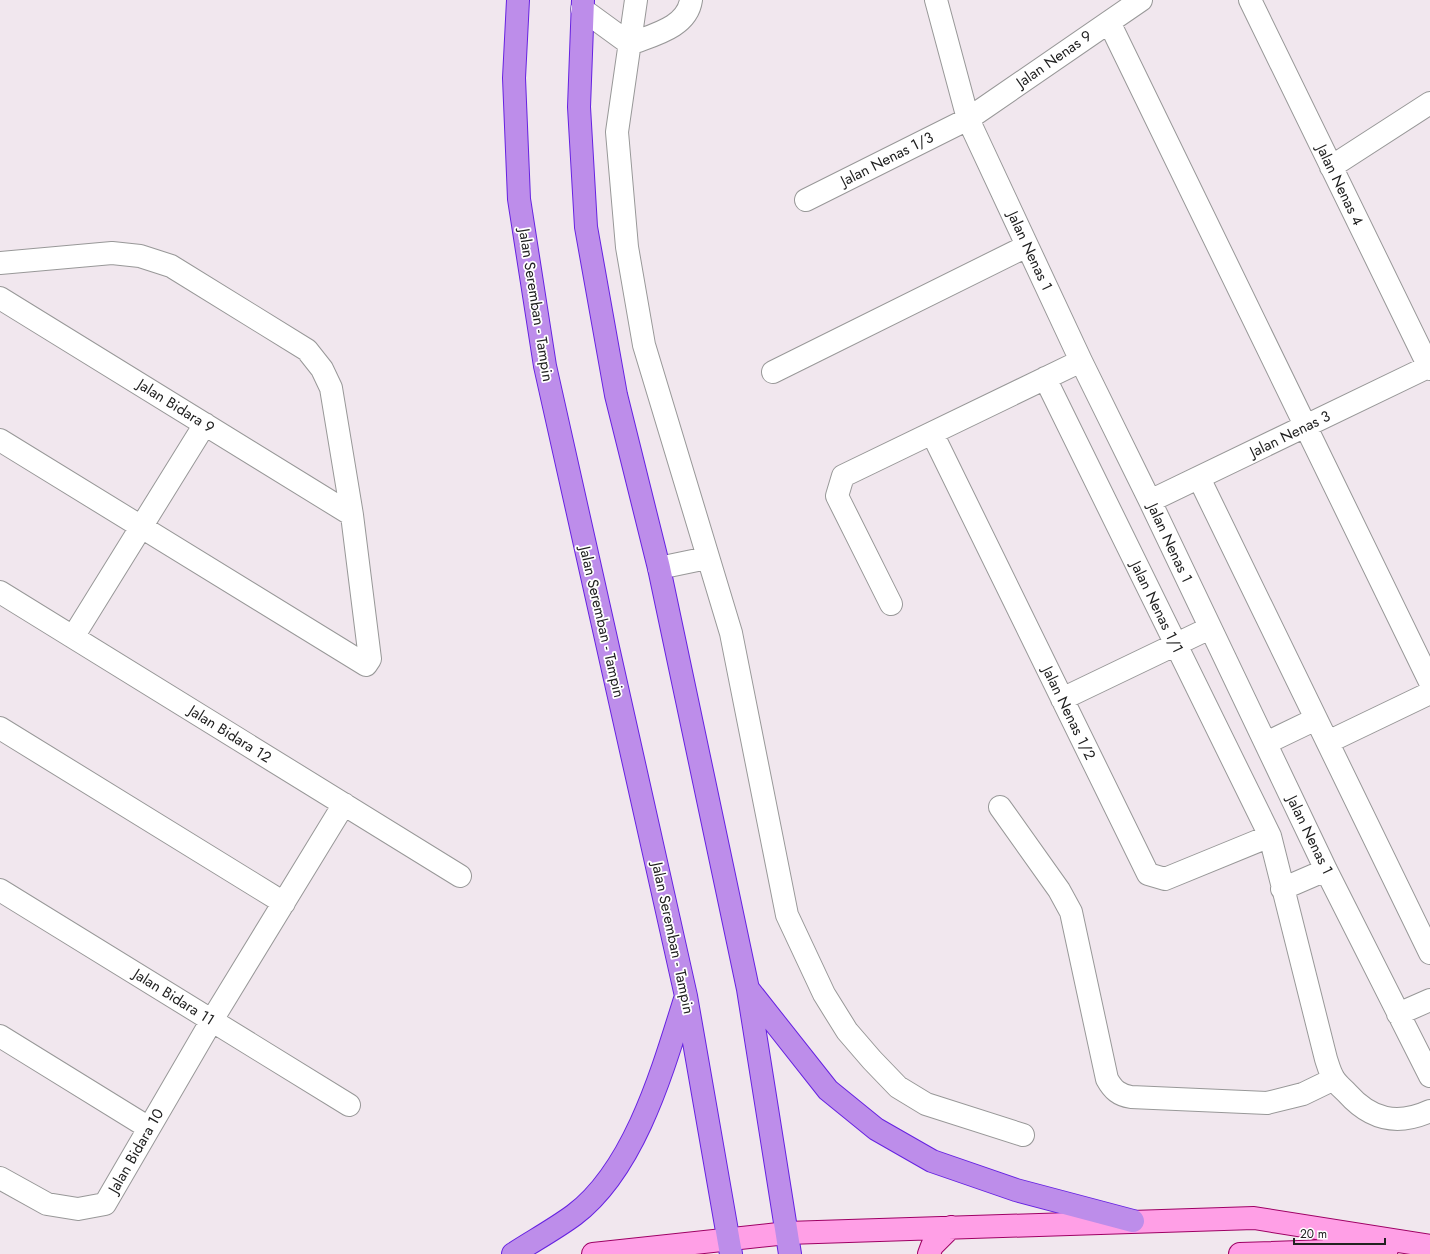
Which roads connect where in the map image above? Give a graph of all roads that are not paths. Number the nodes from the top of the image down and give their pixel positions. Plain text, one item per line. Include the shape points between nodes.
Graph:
1 (518, 0) edge
2 (636, 0) edge
3 (691, 0) edge
4 (936, 0) edge
5 (1140, 0) edge
6 (1250, 0) edge
7 (582, 5) edge
8 (1109, 22) junction
9 (630, 44) junction
10 (1430, 103) edge
11 (968, 119) junction
12 (1331, 166) junction
13 (806, 200) dead end
14 (1027, 246) junction
15 (0, 263) edge
16 (0, 298) edge
17 (1081, 361) junction
18 (1430, 367) edge
19 (773, 372) dead end
20 (1045, 378) junction
21 (204, 424) junction
22 (1306, 426) junction
23 (932, 434) junction
24 (0, 440) edge
25 (1199, 478) junction
26 (1150, 501) junction
27 (352, 515) junction
28 (142, 527) junction
29 (708, 558) junction
30 (659, 568) junction
31 (0, 592) edge
32 (891, 604) dead end
33 (1210, 628) junction
34 (74, 637) junction
35 (1176, 644) junction
36 (1430, 682) edge
37 (1430, 693) edge
38 (1062, 699) junction
39 (1316, 719) junction
40 (0, 728) edge
41 (1328, 742) junction
42 (1266, 743) junction
43 (344, 804) junction
44 (1000, 806) dead end
45 (1270, 836) junction
46 (1326, 870) junction
47 (460, 876) dead end
48 (1282, 889) junction
49 (0, 890) edge
50 (284, 903) junction
51 (1430, 953) edge
52 (748, 989) junction
53 (686, 996) junction
54 (1430, 1000) edge
55 (1398, 1014) junction
56 (212, 1020) junction
57 (0, 1036) edge
58 (1430, 1076) edge
59 (1334, 1079) junction
60 (349, 1105) dead end
61 (1430, 1111) edge
62 (149, 1128) junction
63 (1022, 1135) dead end
64 (0, 1178) edge
65 (1134, 1221) junction
66 (951, 1227) junction
67 (789, 1244) edge
68 (1430, 1246) edge
69 (730, 1247) edge
70 (606, 1253) edge
71 (513, 1254) edge
72 (929, 1254) edge
73 (1240, 1254) edge

1 - 53 highway, Jalan Seremban - Tampin via 514,78 519,199 545,366
2 - 9 street
3 - 9 street via 690,10 676,25
4 - 11 street, Jalan Nenas 1
5 - 8 street, Jalan Nenas 9
6 - 12 street, Jalan Nenas 4
7 - 9 street
7 - 30 highway via 579,107 586,227 616,395
8 - 11 street, Jalan Nenas 9
8 - 22 street
9 - 29 street via 617,132 627,247 644,345
10 - 12 street
11 - 13 street, Jalan Nenas 1/3
11 - 14 street, Jalan Nenas 1
12 - 18 street, Jalan Nenas 4
14 - 17 street, Jalan Nenas 1
14 - 19 street
15 - 27 street via 112,253 140,256 170,266 307,350 322,369 331,388
16 - 21 street, Jalan Bidara 9
17 - 20 street
17 - 26 street, Jalan Nenas 1
18 - 22 street, Jalan Nenas 3
20 - 23 street
20 - 35 street, Jalan Nenas 1/1
21 - 27 street, Jalan Bidara 9
21 - 28 street
22 - 25 street, Jalan Nenas 3
22 - 36 street
23 - 32 street via 843,476 837,496
23 - 38 street, Jalan Nenas 1/2
24 - 28 street
25 - 26 street, Jalan Nenas 3
25 - 39 street
26 - 33 street, Jalan Nenas 1
27 - 28 street via 370,659 366,665
28 - 34 street
29 - 30 street
29 - 63 street via 731,633 787,915 824,994 847,1031 898,1086 926,1104
30 - 52 highway
31 - 34 street, Jalan Bidara 12
33 - 35 street
33 - 42 street, Jalan Nenas 1
34 - 43 street, Jalan Bidara 12
35 - 38 street
35 - 45 street, Jalan Nenas 1/1
37 - 41 street
38 - 45 street, Jalan Nenas 1/2 via 1148,874 1166,879
39 - 41 street
39 - 42 street
40 - 50 street
41 - 51 street
42 - 46 street, Jalan Nenas 1
43 - 47 street, Jalan Bidara 12
43 - 50 street, Jalan Bidara 10
44 - 59 street via 1059,890 1071,912 1107,1079 1118,1093 1131,1097 1267,1104 1303,1094
45 - 48 street, Jalan Nenas 1/1
46 - 48 street
46 - 55 street, Jalan Nenas 1
48 - 59 street, Jalan Nenas 1/1 via 1326,1058
49 - 56 street, Jalan Bidara 11
50 - 56 street, Jalan Bidara 10
52 - 65 highway via 828,1090 876,1129 932,1161 1016,1190
52 - 67 highway
53 - 69 highway, Jalan Seremban - Tampin
53 - 71 highway via 662,1073 630,1147 605,1184 575,1214
54 - 55 street
55 - 58 street, Jalan Nenas 1
56 - 60 street, Jalan Bidara 11
56 - 62 street, Jalan Bidara 10
57 - 62 street
59 - 61 street via 1352,1099 1381,1118 1399,1120 1417,1117
62 - 64 street, Jalan Bidara 10 via 105,1204 78,1209 47,1204
65 - 66 main road
65 - 68 main road via 1254,1218
66 - 67 main road
66 - 72 main road via 932,1246
67 - 69 main road
68 - 73 main road
69 - 70 main road

